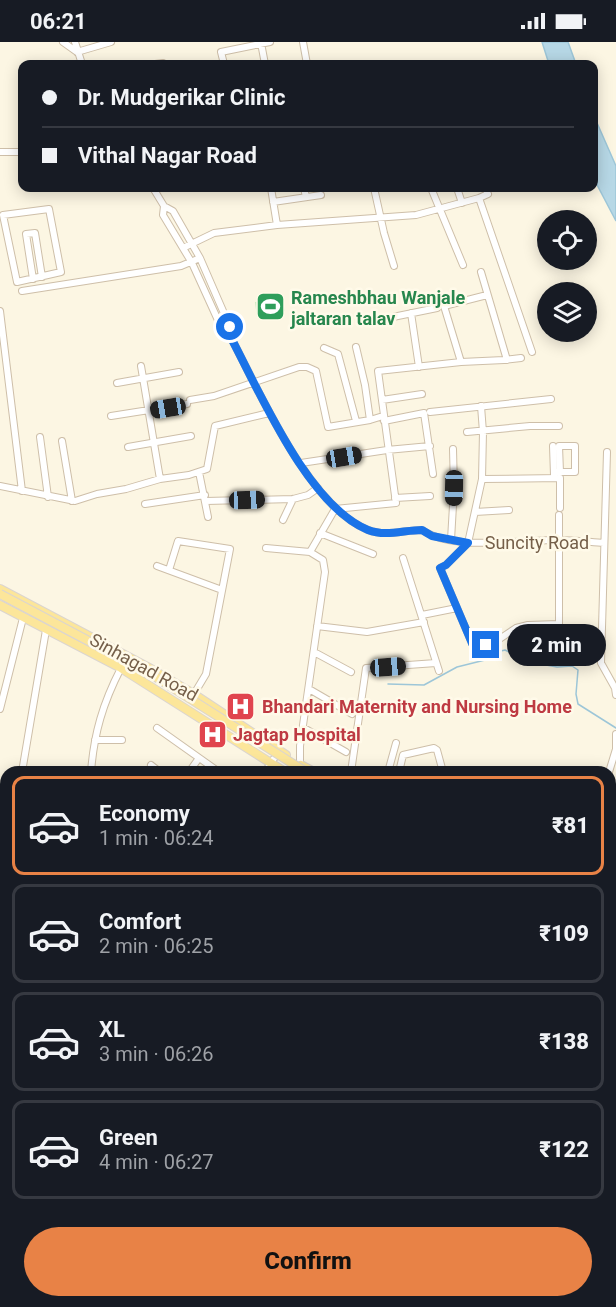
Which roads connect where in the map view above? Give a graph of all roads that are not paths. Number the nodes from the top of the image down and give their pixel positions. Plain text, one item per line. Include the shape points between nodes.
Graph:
1 (63, 42) edge
2 (75, 42) edge
3 (111, 42) edge
4 (270, 42) edge
5 (303, 42) edge
6 (261, 43) edge
7 (78, 52) junction
8 (81, 60) edge
9 (223, 60) edge
10 (264, 60) edge
11 (306, 60) edge
12 (0, 152) edge
13 (18, 152) edge
14 (155, 192) edge
15 (272, 192) edge
16 (305, 192) edge
17 (375, 192) edge
18 (432, 192) edge
19 (458, 192) edge
20 (487, 192) edge
21 (321, 195) dead end
22 (306, 197) junction
23 (479, 198) junction
24 (273, 202) junction
25 (462, 203) junction
26 (164, 206) junction
27 (439, 210) junction
28 (382, 217) junction
29 (276, 225) junction
30 (192, 243) junction
31 (183, 248) junction
32 (200, 258) junction
33 (192, 262) junction
34 (463, 265) dead end
35 (393, 266) dead end
36 (481, 272) dead end
37 (38, 278) junction
38 (40, 287) junction
39 (22, 291) dead end
40 (487, 295) junction
41 (437, 308) dead end
42 (0, 311) edge
43 (411, 313) junction
44 (388, 318) dead end
45 (229, 334) junction
46 (356, 347) dead end
47 (324, 348) dead end
48 (532, 352) dead end
49 (521, 358) dead end
50 (507, 360) junction
51 (461, 362) junction
52 (141, 366) dead end
53 (419, 367) junction
54 (179, 372) dead end
55 (143, 377) junction
56 (117, 383) dead end
57 (254, 383) junction
58 (422, 394) dead end
59 (551, 399) dead end
60 (381, 400) junction
61 (481, 406) junction
62 (149, 411) junction
63 (430, 412) dead end
64 (269, 413) junction
65 (111, 417) dead end
66 (384, 418) junction
67 (370, 420) junction
68 (356, 421) junction
69 (559, 426) dead end
70 (467, 432) dead end
71 (483, 432) junction
72 (191, 436) dead end
73 (40, 437) dead end
74 (62, 441) dead end
75 (154, 442) junction
76 (429, 446) junction
77 (128, 447) dead end
78 (453, 449) dead end
79 (387, 450) junction
80 (607, 452) dead end
81 (301, 463) junction
82 (199, 472) junction
83 (433, 474) dead end
84 (556, 474) junction
85 (160, 479) junction
86 (482, 479) junction
87 (0, 486) edge
88 (318, 488) junction
89 (22, 491) junction
90 (430, 496) dead end
91 (48, 497) junction
92 (205, 498) junction
93 (395, 498) junction
94 (293, 499) junction
95 (72, 501) junction
96 (145, 504) dead end
97 (560, 508) dead end
98 (335, 509) junction
99 (509, 510) dead end
100 (475, 512) junction
101 (559, 515) dead end
102 (208, 517) dead end
103 (283, 520) dead end
104 (320, 533) junction
105 (451, 540) junction
106 (559, 540) junction
107 (468, 543) junction
108 (604, 543) junction
109 (266, 548) dead end
110 (310, 552) junction
111 (373, 554) dead end
112 (403, 558) dead end
113 (157, 566) dead end
114 (169, 570) junction
115 (0, 589) edge
116 (222, 590) junction
117 (0, 594) edge
118 (0, 599) edge
119 (0, 605) edge
120 (457, 608) junction
121 (23, 618) junction
122 (423, 618) junction
123 (317, 626) junction
124 (46, 630) junction
125 (314, 652) junction
126 (436, 663) junction
127 (121, 668) junction
128 (351, 672) dead end
129 (439, 672) dead end
130 (309, 689) junction
131 (194, 694) junction
132 (616, 694) edge
133 (0, 709) edge
134 (352, 714) dead end
135 (157, 728) dead end
136 (304, 728) junction
137 (616, 734) edge
138 (95, 740) junction
139 (122, 740) dead end
140 (615, 740) edge
141 (396, 743) dead end
142 (616, 749) edge
143 (279, 751) junction
144 (346, 752) dead end
145 (199, 758) junction
146 (271, 765) joint
147 (23, 766) edge
148 (92, 766) edge
149 (193, 766) edge
150 (210, 766) edge
151 (291, 766) edge
152 (293, 766) edge
153 (297, 766) edge
154 (298, 766) edge
155 (352, 766) edge
156 (390, 766) edge
157 (400, 766) edge
158 (441, 766) edge
159 (611, 766) edge

1 - 7 street
2 - 7 street
3 - 7 street
4 - 6 street
5 - 11 street
6 - 9 street via 221,52
6 - 10 street
7 - 8 street
12 - 13 street
14 - 26 street, Suncity Road
15 - 24 street
16 - 22 street
17 - 28 street
18 - 27 street
19 - 25 street
20 - 23 street
21 - 22 street
22 - 24 street
23 - 25 street
23 - 48 street
24 - 29 street
25 - 27 street
26 - 30 street, Suncity Road via 172,211
26 - 31 street, Suncity Road via 164,215
27 - 28 street via 416,216
27 - 34 street
28 - 29 street
28 - 35 street
29 - 30 street via 214,233
30 - 31 street
30 - 32 street, Suncity Road
31 - 33 street, Suncity Road
32 - 33 street
32 - 45 street, Suncity Road via 230,327
33 - 38 street
33 - 45 street, Suncity Road via 222,329
36 - 40 street
37 - 37 street via 35,233 27,234
37 - 37 street via 61,272 49,208 3,215 17,282
37 - 38 street
38 - 39 street
40 - 50 street
40 - 51 street via 444,306
41 - 43 street
42 - 89 street
43 - 44 street
43 - 53 street
45 - 57 street, Suncity Road
46 - 67 street
47 - 68 street via 338,354
49 - 50 street
50 - 51 street
51 - 53 street
52 - 55 street
53 - 60 street via 378,371
54 - 55 street
55 - 56 street
55 - 62 street
57 - 62 street
57 - 64 street, Suncity Road
57 - 68 street via 299,367 316,370 328,427
58 - 60 street
59 - 61 street
60 - 66 street
61 - 63 street
61 - 71 street
62 - 65 street
62 - 75 street
64 - 81 street, Suncity Road
64 - 82 street via 215,426 207,469
66 - 67 street
66 - 76 street via 424,413
66 - 79 street
67 - 68 street
69 - 71 street
70 - 71 street
71 - 86 street
72 - 75 street
73 - 91 street
74 - 95 street
75 - 77 street
75 - 85 street
76 - 79 street
76 - 83 street
78 - 105 street
79 - 81 street
79 - 93 street
80 - 108 street
81 - 88 street, Suncity Road
82 - 85 street
82 - 92 street
84 - 84 street via 555,449 575,446 575,472
84 - 86 street
84 - 97 street via 560,478
85 - 95 street
86 - 100 street
87 - 89 street
88 - 94 street
88 - 98 street, Suncity Road
89 - 91 street
90 - 93 street
91 - 95 street
92 - 94 street
92 - 96 street
92 - 102 street
93 - 98 street via 396,502
94 - 103 street
98 - 104 street
98 - 105 street, Suncity Road via 368,530 422,530
99 - 100 street
100 - 107 street
101 - 106 street
104 - 110 street
104 - 111 street
105 - 107 street, Suncity Road
106 - 107 street, Suncity Road
106 - 108 street, Suncity Road
106 - 120 street via 559,624 516,628 498,640 474,648
107 - 120 street via 440,568
108 - 132 street via 601,663
109 - 110 street
110 - 123 street via 324,562 325,572
112 - 122 street
113 - 114 street
114 - 116 street
114 - 116 street via 178,541 230,549
115 - 131 main road, Sinhagad Road
116 - 131 street via 206,674
117 - 153 main road, bridge via 151,674
118 - 151 main road, bridge via 122,662
119 - 121 main road, Sinhagad Road
120 - 122 street
121 - 124 main road, Sinhagad Road
121 - 133 street
122 - 123 street via 367,632
122 - 126 street
123 - 125 street
124 - 127 main road, Sinhagad Road
124 - 147 street
125 - 128 street
125 - 130 street
126 - 129 street
126 - 155 street via 366,668
127 - 138 street via 101,712
127 - 146 main road, Sinhagad Road
130 - 134 street
130 - 136 street
131 - 143 main road, Sinhagad Road
135 - 145 street
136 - 144 street
136 - 154 street
137 - 140 street
138 - 139 street
138 - 148 street
140 - 142 street
141 - 156 street
142 - 159 street
143 - 146 street
143 - 152 main road, Sinhagad Road
145 - 149 street
145 - 150 street
157 - 158 street via 403,755 434,748

